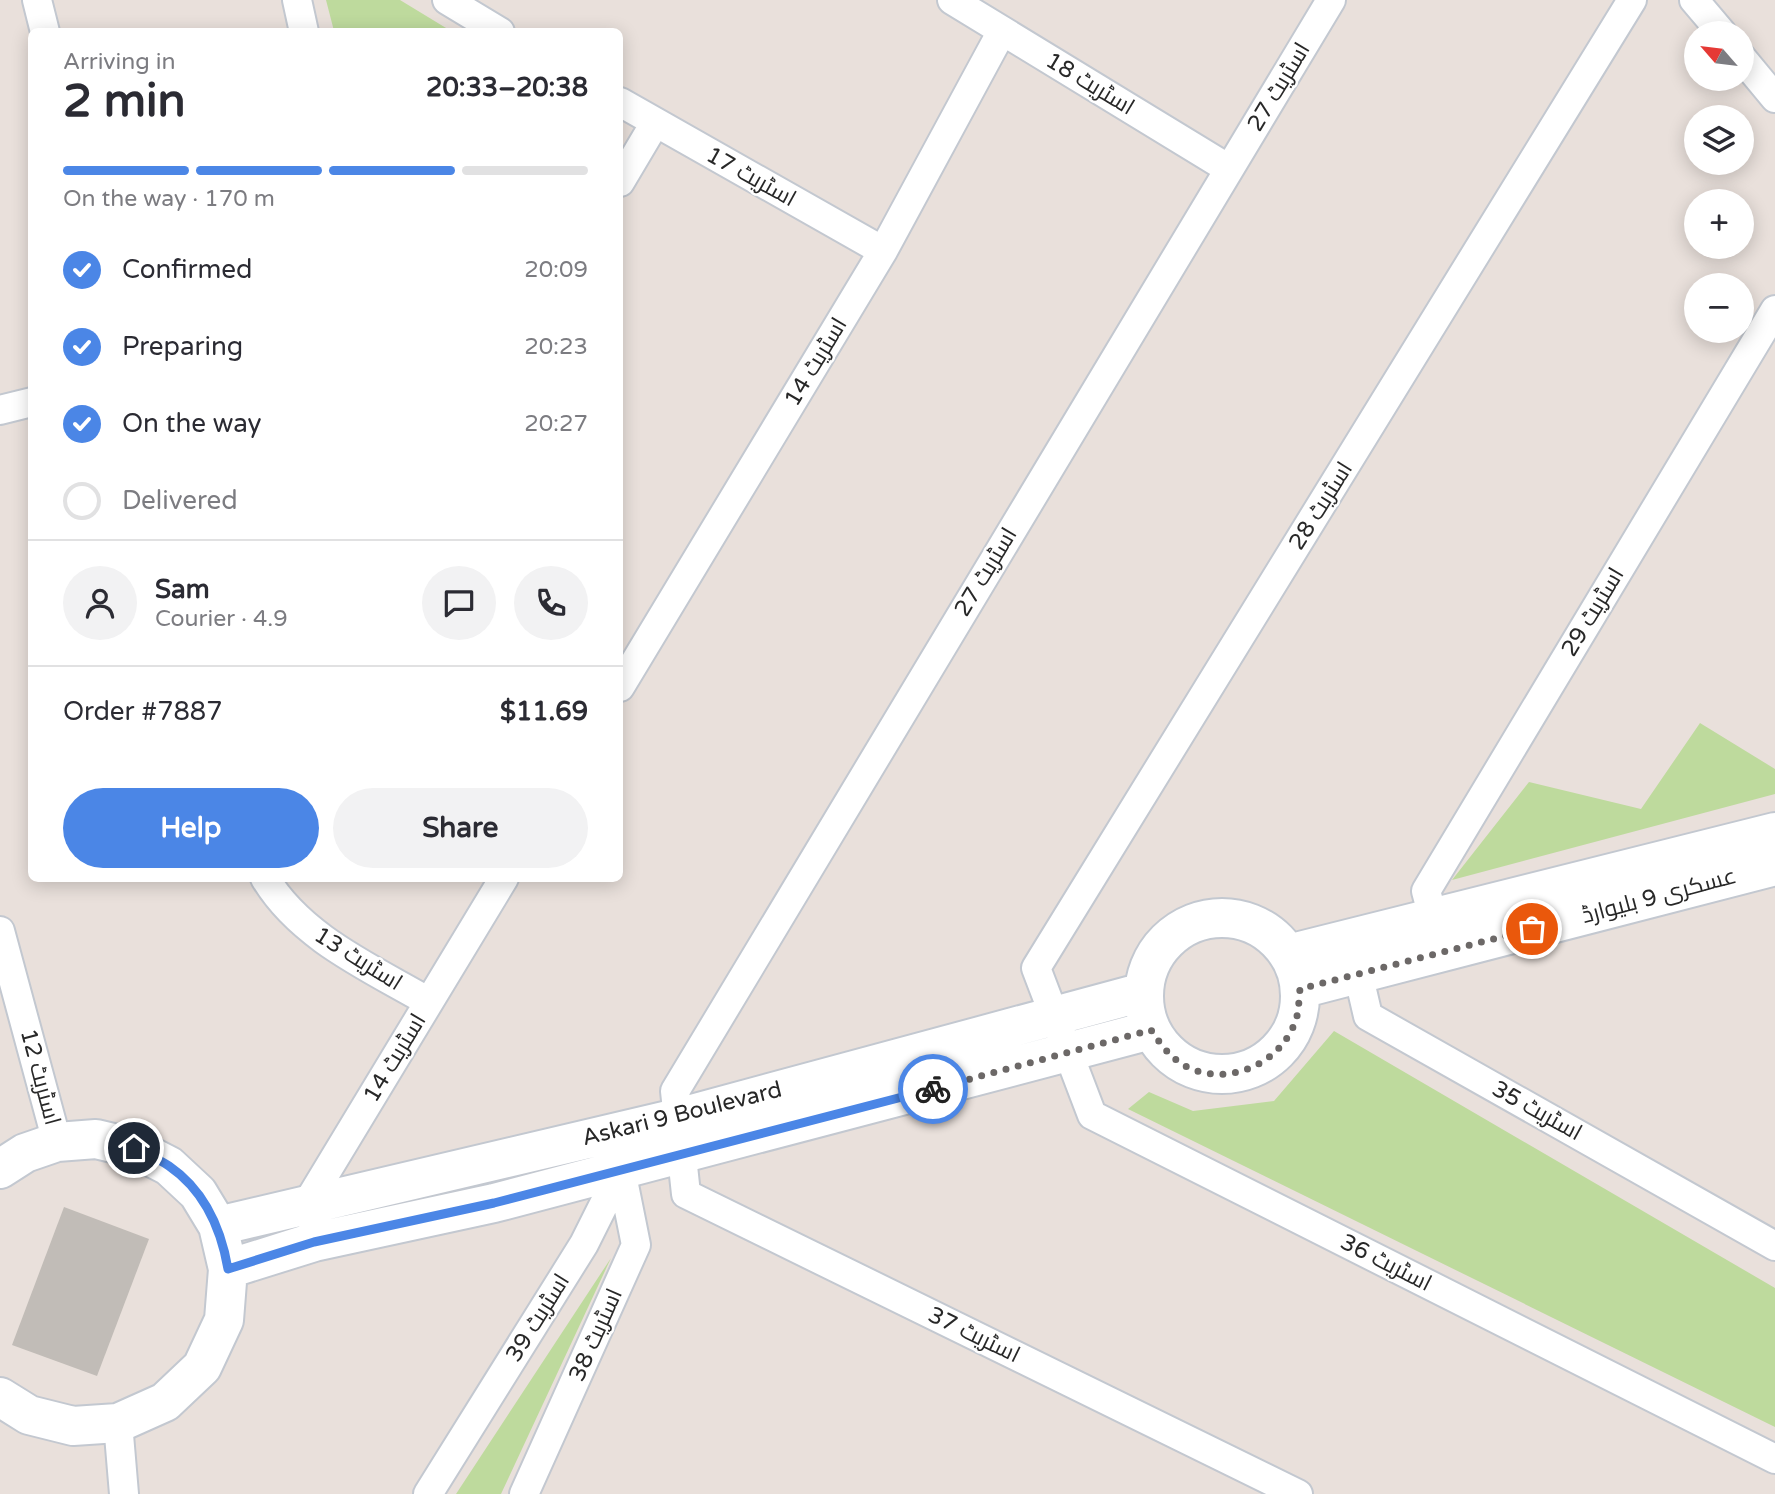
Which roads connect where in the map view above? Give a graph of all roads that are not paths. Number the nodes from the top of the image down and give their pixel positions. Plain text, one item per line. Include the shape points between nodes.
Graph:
1 (37, 0) edge
2 (297, 0) edge
3 (447, 0) edge
4 (952, 0) edge
5 (1331, 0) edge
6 (1632, 0) edge
7 (1694, 0) edge
8 (1712, 21) edge
9 (44, 28) edge
10 (303, 28) edge
11 (493, 28) edge
12 (1002, 31) junction
13 (1754, 73) edge
14 (1775, 98) edge
15 (623, 104) edge
16 (655, 123) junction
17 (1229, 169) junction
18 (623, 176) edge
19 (883, 251) junction
20 (1775, 310) edge
21 (28, 403) edge
22 (0, 410) edge
23 (623, 682) edge
24 (1775, 832) edge
25 (1775, 866) edge
26 (268, 882) edge
27 (502, 882) edge
28 (1433, 917) junction
29 (0, 931) edge
30 (1354, 956) junction
31 (1294, 972) junction
32 (1143, 992) junction
33 (429, 1002) junction
34 (1054, 1015) junction
35 (1151, 1030) junction
36 (1068, 1054) junction
37 (612, 1132) junction
38 (680, 1136) junction
39 (58, 1142) junction
40 (0, 1169) edge
41 (621, 1170) junction
42 (309, 1224) junction
43 (218, 1226) junction
44 (1775, 1246) edge
45 (228, 1269) junction
46 (0, 1397) edge
47 (118, 1423) junction
48 (1775, 1459) edge
49 (124, 1494) edge
50 (428, 1494) edge
51 (524, 1494) edge
52 (1298, 1494) edge

1 - 9 street
2 - 10 street
3 - 11 street
4 - 12 street, اسٹریٹ 18
5 - 17 street, اسٹریٹ 27
6 - 34 street, اسٹریٹ 28 via 1037,968
7 - 8 street
12 - 17 street, اسٹریٹ 18
12 - 19 street, اسٹریٹ 14
13 - 14 street
15 - 16 street, اسٹریٹ 17
16 - 18 street
16 - 19 street, اسٹریٹ 17
17 - 38 street, اسٹریٹ 27 via 674,1091
19 - 23 street, اسٹریٹ 14
20 - 28 street, اسٹریٹ 29 via 1426,891
21 - 22 street
24 - 28 street
25 - 30 street, عسکری 9 بلیوارڈ
26 - 33 street, اسٹریٹ 13 via 298,919 324,940
27 - 33 street, اسٹریٹ 14
28 - 30 street
29 - 39 street, اسٹریٹ 12
30 - 31 street
30 - 44 street, اسٹریٹ 35 via 1368,1016
31 - 32 street via 1272,936 1251,923 1227,918 1202,921 1161,947
31 - 35 street via 1297,1016 1286,1041 1267,1060 1242,1072 1215,1075 1189,1068 1167,1052
32 - 34 street, Askari 9 Boulevard
32 - 35 street
33 - 42 street, اسٹریٹ 14
34 - 36 street, اسٹریٹ 36
34 - 38 street, Askari 9 Boulevard
35 - 36 street, Askari 9 Boulevard
36 - 38 street, Askari 9 Boulevard
36 - 48 street, اسٹریٹ 36 via 1092,1115
37 - 38 street, Askari 9 Boulevard
37 - 41 street
37 - 42 street, Askari 9 Boulevard
38 - 41 street, Askari 9 Boulevard
38 - 52 street, اسٹریٹ 37 via 686,1194
39 - 40 street via 25,1153
39 - 43 street via 96,1139 134,1148 169,1166 198,1193
41 - 42 street, Askari 9 Boulevard via 494,1203
41 - 50 street, اسٹریٹ 39 via 584,1244
41 - 51 street, اسٹریٹ 38 via 636,1245
42 - 43 street, Askari 9 Boulevard
42 - 45 street, Askari 9 Boulevard
43 - 45 street
45 - 47 street via 224,1320 202,1367 165,1402
46 - 47 street via 29,1415 73,1426
47 - 49 street

